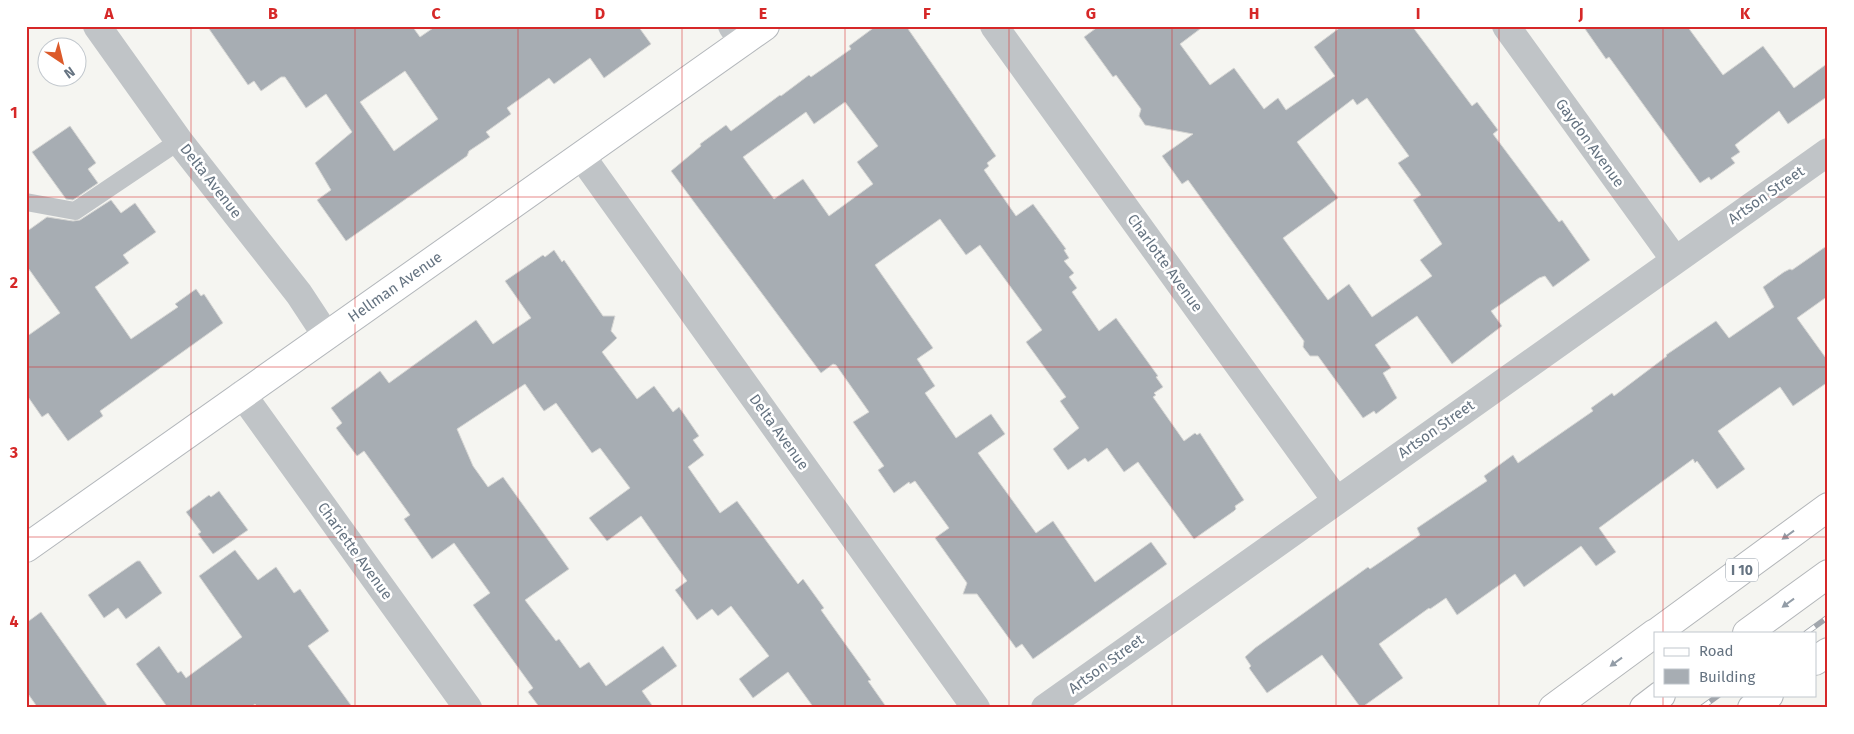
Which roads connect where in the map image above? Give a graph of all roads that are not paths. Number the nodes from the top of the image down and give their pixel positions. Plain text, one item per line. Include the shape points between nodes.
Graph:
1 (97, 26) edge
2 (765, 26) edge
3 (994, 26) edge
4 (1506, 26) edge
5 (737, 34) edge
6 (179, 141) junction
7 (1828, 152) edge
8 (582, 156) junction
9 (26, 202) edge
10 (1675, 260) junction
11 (326, 335) junction
12 (242, 394) junction
13 (1336, 500) junction
14 (1828, 507) edge
15 (26, 548) edge
16 (1828, 574) edge
17 (1656, 632) edge
18 (1748, 632) edge
19 (1654, 634) edge
20 (1828, 652) edge
21 (1816, 660) edge
22 (1661, 696) edge
23 (1768, 696) edge
24 (468, 708) edge
25 (976, 708) edge
26 (1045, 708) edge
27 (1553, 708) edge
28 (1644, 708) edge
29 (1752, 708) edge

1 - 6 street, Delta Avenue
2 - 5 main road, Hellman Avenue
3 - 13 street, Charlotte Avenue
4 - 10 street, Gaydon Avenue
5 - 8 main road, Hellman Avenue
6 - 9 lane via 75,212
6 - 11 street, Delta Avenue via 299,294
7 - 10 street, Artson Street
8 - 11 main road, Hellman Avenue
8 - 25 street, Delta Avenue
10 - 13 street, Artson Street
11 - 12 main road, Hellman Avenue
12 - 15 main road, Hellman Avenue
12 - 24 street, Chariette Avenue
13 - 26 street, Artson Street
14 -> 17 main road, I 10
16 -> 18 main road
19 -> 27 main road, I 10
20 - 21 main road
22 - 28 main road
23 - 29 main road

